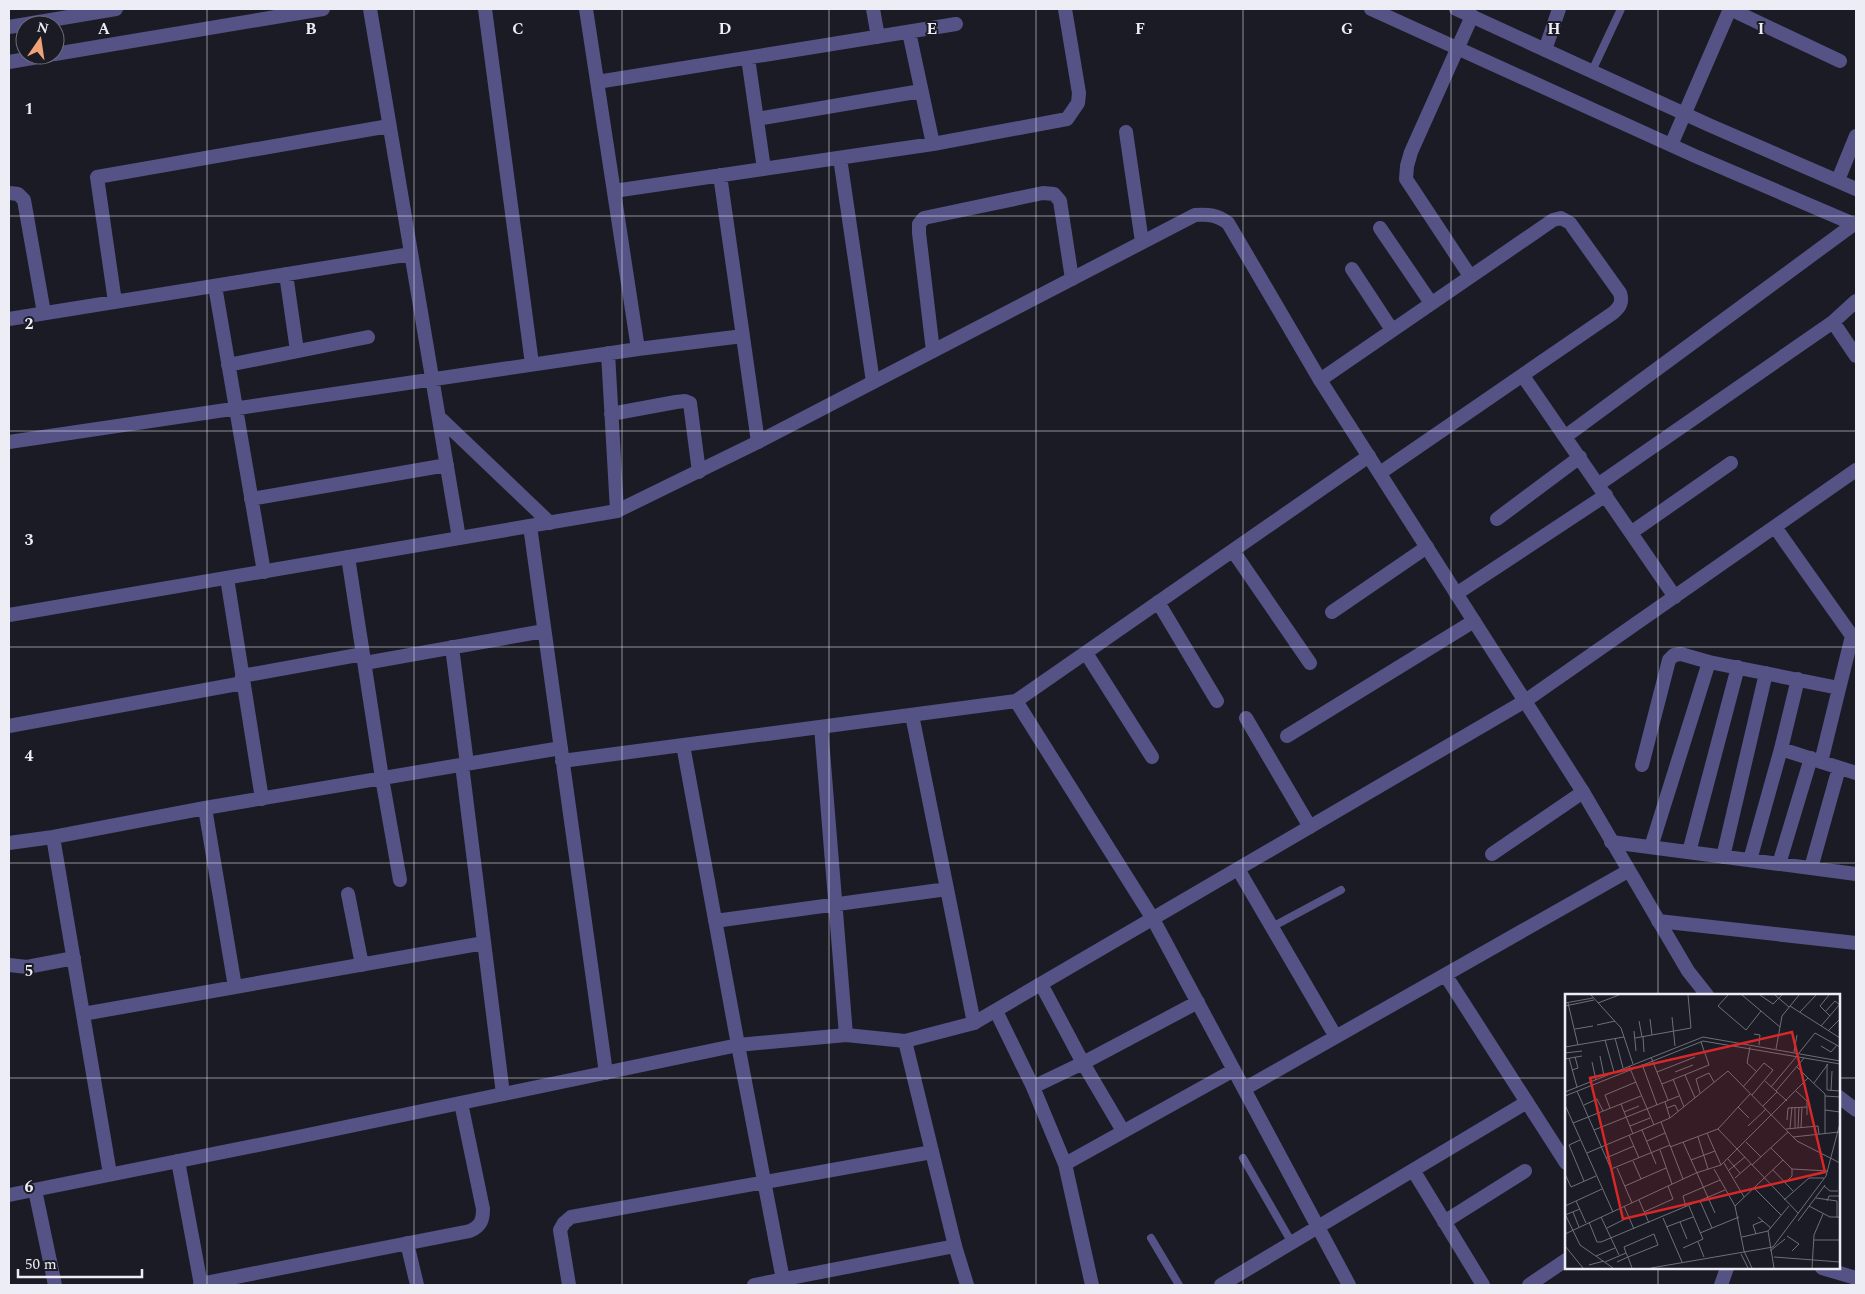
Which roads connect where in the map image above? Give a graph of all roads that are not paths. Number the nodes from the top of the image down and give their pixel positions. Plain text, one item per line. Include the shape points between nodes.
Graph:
1 (116, 9) edge
2 (323, 9) edge
3 (370, 9) edge
4 (485, 9) edge
5 (586, 9) edge
6 (873, 9) edge
7 (1065, 9) edge
8 (1371, 9) edge
9 (1456, 9) edge
10 (1559, 9) edge
11 (1621, 9) edge
12 (1730, 9) edge
13 (48, 15) edge
14 (1472, 16) junction
15 (956, 24) dead end
16 (909, 32) junction
17 (878, 37) junction
18 (1458, 48) junction
19 (1546, 50) junction
20 (65, 52) edge
21 (748, 58) junction
22 (1840, 61) dead end
23 (1592, 71) junction
24 (597, 82) junction
25 (922, 91) junction
26 (1685, 114) junction
27 (757, 119) junction
28 (389, 126) junction
29 (1126, 132) dead end
30 (1856, 136) edge
31 (933, 144) junction
32 (1670, 145) junction
33 (840, 158) junction
34 (764, 169) junction
35 (720, 175) junction
36 (1838, 180) junction
37 (1856, 188) edge
38 (614, 191) junction
39 (9, 192) edge
40 (1855, 224) edge
41 (1380, 228) dead end
42 (1142, 242) junction
43 (411, 254) junction
44 (1352, 269) dead end
45 (286, 274) junction
46 (1470, 276) junction
47 (1072, 279) junction
48 (215, 286) junction
49 (1856, 301) edge
50 (115, 302) junction
51 (1431, 303) junction
52 (44, 313) junction
53 (9, 319) edge
54 (1833, 322) junction
55 (1392, 330) junction
56 (742, 336) junction
57 (368, 337) dead end
58 (638, 349) junction
59 (297, 351) junction
60 (933, 351) junction
61 (608, 353) junction
62 (1856, 356) edge
63 (532, 364) junction
64 (228, 365) junction
65 (1523, 376) junction
66 (432, 379) junction
67 (1320, 380) junction
68 (873, 382) junction
69 (236, 408) junction
70 (611, 414) junction
71 (439, 417) junction
72 (1566, 436) junction
73 (9, 442) edge
74 (758, 442) junction
75 (1369, 456) junction
76 (1580, 457) junction
77 (1731, 463) dead end
78 (447, 465) junction
79 (1856, 470) edge
80 (699, 472) junction
81 (1380, 473) junction
82 (1603, 490) junction
83 (251, 499) junction
84 (617, 511) junction
85 (1497, 519) dead end
86 (550, 523) junction
87 (530, 526) junction
88 (1775, 527) junction
89 (1632, 532) junction
90 (459, 538) junction
91 (1427, 547) junction
92 (1233, 551) junction
93 (348, 557) junction
94 (264, 572) junction
95 (227, 578) junction
96 (1456, 594) junction
97 (1675, 596) junction
98 (1158, 602) junction
99 (1332, 612) dead end
100 (9, 615) edge
101 (1474, 621) junction
102 (544, 631) junction
103 (452, 647) junction
104 (1086, 653) junction
105 (364, 658) junction
106 (1709, 662) junction
107 (1310, 663) dead end
108 (1738, 668) junction
109 (1766, 673) junction
110 (1798, 679) junction
111 (243, 680) junction
112 (1840, 688) junction
113 (1016, 701) junction
114 (1217, 701) dead end
115 (1525, 701) junction
116 (912, 714) junction
117 (1246, 718) dead end
118 (9, 726) edge
119 (821, 727) junction
120 (1287, 736) dead end
121 (683, 745) junction
122 (1781, 749) junction
123 (562, 754) junction
124 (1152, 757) dead end
125 (1816, 760) junction
126 (464, 764) junction
127 (1642, 765) dead end
128 (1839, 768) junction
129 (1856, 773) edge
130 (382, 778) junction
131 (1583, 792) junction
132 (262, 799) junction
133 (205, 808) junction
134 (1310, 827) junction
135 (53, 837) junction
136 (1611, 842) junction
137 (9, 843) edge
138 (1651, 847) junction
139 (1689, 852) junction
140 (1492, 854) dead end
141 (1723, 857) junction
142 (1750, 860) junction
143 (1779, 864) junction
144 (1811, 868) junction
145 (1238, 869) junction
146 (1628, 871) junction
147 (1856, 874) edge
148 (400, 880) dead end
149 (947, 889) junction
150 (1341, 890) dead end
151 (348, 894) dead end
152 (835, 905) junction
153 (1153, 919) junction
154 (715, 921) junction
155 (1658, 921) junction
156 (1272, 927) junction
157 (484, 943) junction
158 (1856, 943) edge
159 (74, 958) junction
160 (362, 964) junction
161 (9, 965) edge
162 (1446, 976) junction
163 (1041, 984) junction
164 (235, 987) junction
165 (1706, 994) edge
166 (1198, 1002) junction
167 (996, 1010) junction
168 (83, 1014) junction
169 (974, 1023) junction
170 (846, 1035) junction
171 (1336, 1037) junction
172 (905, 1041) junction
173 (738, 1045) junction
174 (1083, 1062) junction
175 (1234, 1070) junction
176 (606, 1073) junction
177 (1033, 1087) junction
178 (1244, 1089) junction
179 (503, 1094) junction
180 (1840, 1098) edge
181 (1527, 1102) junction
182 (460, 1103) junction
183 (1856, 1110) edge
184 (1123, 1131) junction
185 (932, 1152) junction
186 (1243, 1158) dead end
187 (178, 1161) junction
188 (1565, 1161) edge
189 (1066, 1164) junction
190 (1413, 1170) junction
191 (1525, 1172) dead end
192 (110, 1174) junction
193 (763, 1182) junction
194 (35, 1190) junction
195 (9, 1195) edge
196 (1444, 1222) junction
197 (1318, 1227) junction
198 (1151, 1238) dead end
199 (407, 1243) junction
200 (1292, 1243) junction
201 (955, 1246) junction
202 (1565, 1261) edge
203 (1727, 1269) edge
204 (1825, 1269) edge
205 (1856, 1278) edge
206 (784, 1282) edge
207 (200, 1284) edge
208 (55, 1285) edge
209 (417, 1285) edge
210 (569, 1285) edge
211 (754, 1285) edge
212 (967, 1285) edge
213 (1092, 1285) edge
214 (1179, 1285) edge
215 (1222, 1285) edge
216 (1349, 1285) edge
217 (1483, 1285) edge
218 (1529, 1285) edge
219 (1721, 1285) edge

1 - 13 street
2 - 20 street
3 - 28 street
4 - 63 street
5 - 24 street
6 - 17 street
7 - 31 street via 1080,93 1078,104 1067,119
8 - 18 street
9 - 14 street
10 - 19 street
11 - 23 lane
12 - 22 street
12 - 26 street
14 - 18 street
14 - 19 street
15 - 16 street
16 - 17 street
16 - 25 street
17 - 21 street
18 - 32 street
18 - 46 street via 1411,152 1406,179
19 - 23 street
21 - 24 street
21 - 27 street
23 - 26 street
24 - 38 street
25 - 27 street
25 - 31 street
26 - 32 street
26 - 36 street
27 - 34 street
28 - 43 street
28 - 50 street via 97,176
29 - 42 street
30 - 36 street
31 - 33 street
32 - 40 street
33 - 34 street
33 - 68 street
34 - 35 street
35 - 38 street
35 - 56 street
36 - 37 street
38 - 58 street
39 - 52 street via 24,200
40 - 72 street
41 - 51 street
42 - 47 street
42 - 67 street via 1196,215 1219,216 1228,223
43 - 45 street
43 - 66 street
44 - 55 street
45 - 48 street
45 - 59 street
46 - 51 street
46 - 65 street via 1553,220 1561,218 1570,223 1620,293 1620,307 1613,313
47 - 60 street
47 - 60 street via 1060,201 1054,194 1042,193 924,218 919,224 919,233
48 - 50 street
48 - 64 street
49 - 54 street
50 - 52 street
51 - 55 street
52 - 53 street
54 - 62 street
54 - 82 street
55 - 67 street
56 - 58 street
56 - 74 street
57 - 59 street
58 - 61 street
59 - 64 street
60 - 68 street
61 - 63 street
61 - 70 street
63 - 66 street
64 - 69 street
65 - 72 street
65 - 81 street
66 - 69 street
66 - 71 street
67 - 75 street
68 - 74 street
69 - 73 street
69 - 83 street
70 - 80 street via 676,402 690,404
70 - 84 street
71 - 78 street
71 - 86 street
72 - 76 street
74 - 80 street
75 - 81 street
75 - 92 street
76 - 82 street
76 - 85 street
77 - 89 street
78 - 83 street
78 - 90 street
79 - 88 street
80 - 84 street
81 - 91 street
82 - 89 street
82 - 96 street
83 - 94 street
84 - 86 street
86 - 87 street
87 - 90 street
87 - 102 street
88 - 97 street
88 - 112 street via 1852,636
89 - 97 street
90 - 93 street
91 - 96 street
91 - 99 street
92 - 98 street
92 - 107 street
93 - 94 street
93 - 105 street
94 - 95 street
95 - 100 street
95 - 111 street
96 - 101 street
97 - 115 street
98 - 104 street
98 - 114 street
101 - 115 street
101 - 120 street
102 - 103 street
102 - 123 street
103 - 105 street
103 - 126 street
104 - 113 street
104 - 124 street
105 - 111 street
105 - 130 street
106 - 108 street
106 - 127 street via 1681,654 1669,660
106 - 138 street
108 - 109 street
108 - 139 street
109 - 110 street
109 - 141 street
110 - 112 street
110 - 122 street
111 - 118 street
111 - 132 street
112 - 125 street
113 - 116 street
113 - 153 street
115 - 131 street
115 - 134 street
116 - 119 street
116 - 149 street
117 - 134 street
119 - 121 street
119 - 152 street
121 - 123 street
121 - 154 street
122 - 125 street
122 - 142 street
123 - 126 street
123 - 176 street
125 - 128 street
125 - 143 street
126 - 130 street
126 - 157 street
128 - 129 street
128 - 144 street
130 - 132 street
130 - 148 street
131 - 136 street
131 - 140 street
132 - 133 street
133 - 135 street
133 - 164 street
134 - 145 street
135 - 137 street
135 - 159 street
136 - 138 street
136 - 146 street
138 - 139 street
139 - 141 street
141 - 142 street
142 - 143 street
143 - 144 street
144 - 147 street
145 - 153 street
145 - 156 street
146 - 155 street
146 - 162 street
149 - 152 street
149 - 169 street
150 - 156 lane
151 - 160 street
152 - 154 street
152 - 170 street
153 - 163 street
153 - 166 street
154 - 173 street
155 - 158 street
155 - 165 street via 1688,971
156 - 171 street
157 - 160 street
157 - 179 street
159 - 161 street via 27,966
159 - 168 street
160 - 164 street
162 - 171 street
162 - 181 street
163 - 167 street
163 - 174 street
164 - 168 street
166 - 174 street
166 - 175 street
167 - 169 street
167 - 177 street
168 - 192 street
169 - 172 street
170 - 172 street
170 - 173 street
171 - 178 street
172 - 185 street
173 - 176 street
173 - 193 street
174 - 177 street
174 - 184 street
175 - 178 street
175 - 184 street
176 - 179 street
177 - 189 street
178 - 197 street
179 - 182 street
180 - 183 street
181 - 188 street
181 - 190 street
182 - 187 street
182 - 199 street via 483,1217 479,1227 470,1231
184 - 189 street
185 - 193 street
185 - 201 street
186 - 200 lane
187 - 192 street
187 - 207 street
189 - 213 street
190 - 196 street
190 - 197 street
191 - 196 street
192 - 194 street
193 - 206 street
193 - 210 street via 571,1218 560,1230
194 - 195 street
194 - 208 street
196 - 217 street
197 - 200 street
197 - 216 street
198 - 214 lane
199 - 207 street
199 - 209 street
200 - 215 street
201 - 206 street
201 - 212 street
202 - 218 street
203 - 219 street
204 - 205 street
206 - 211 street

